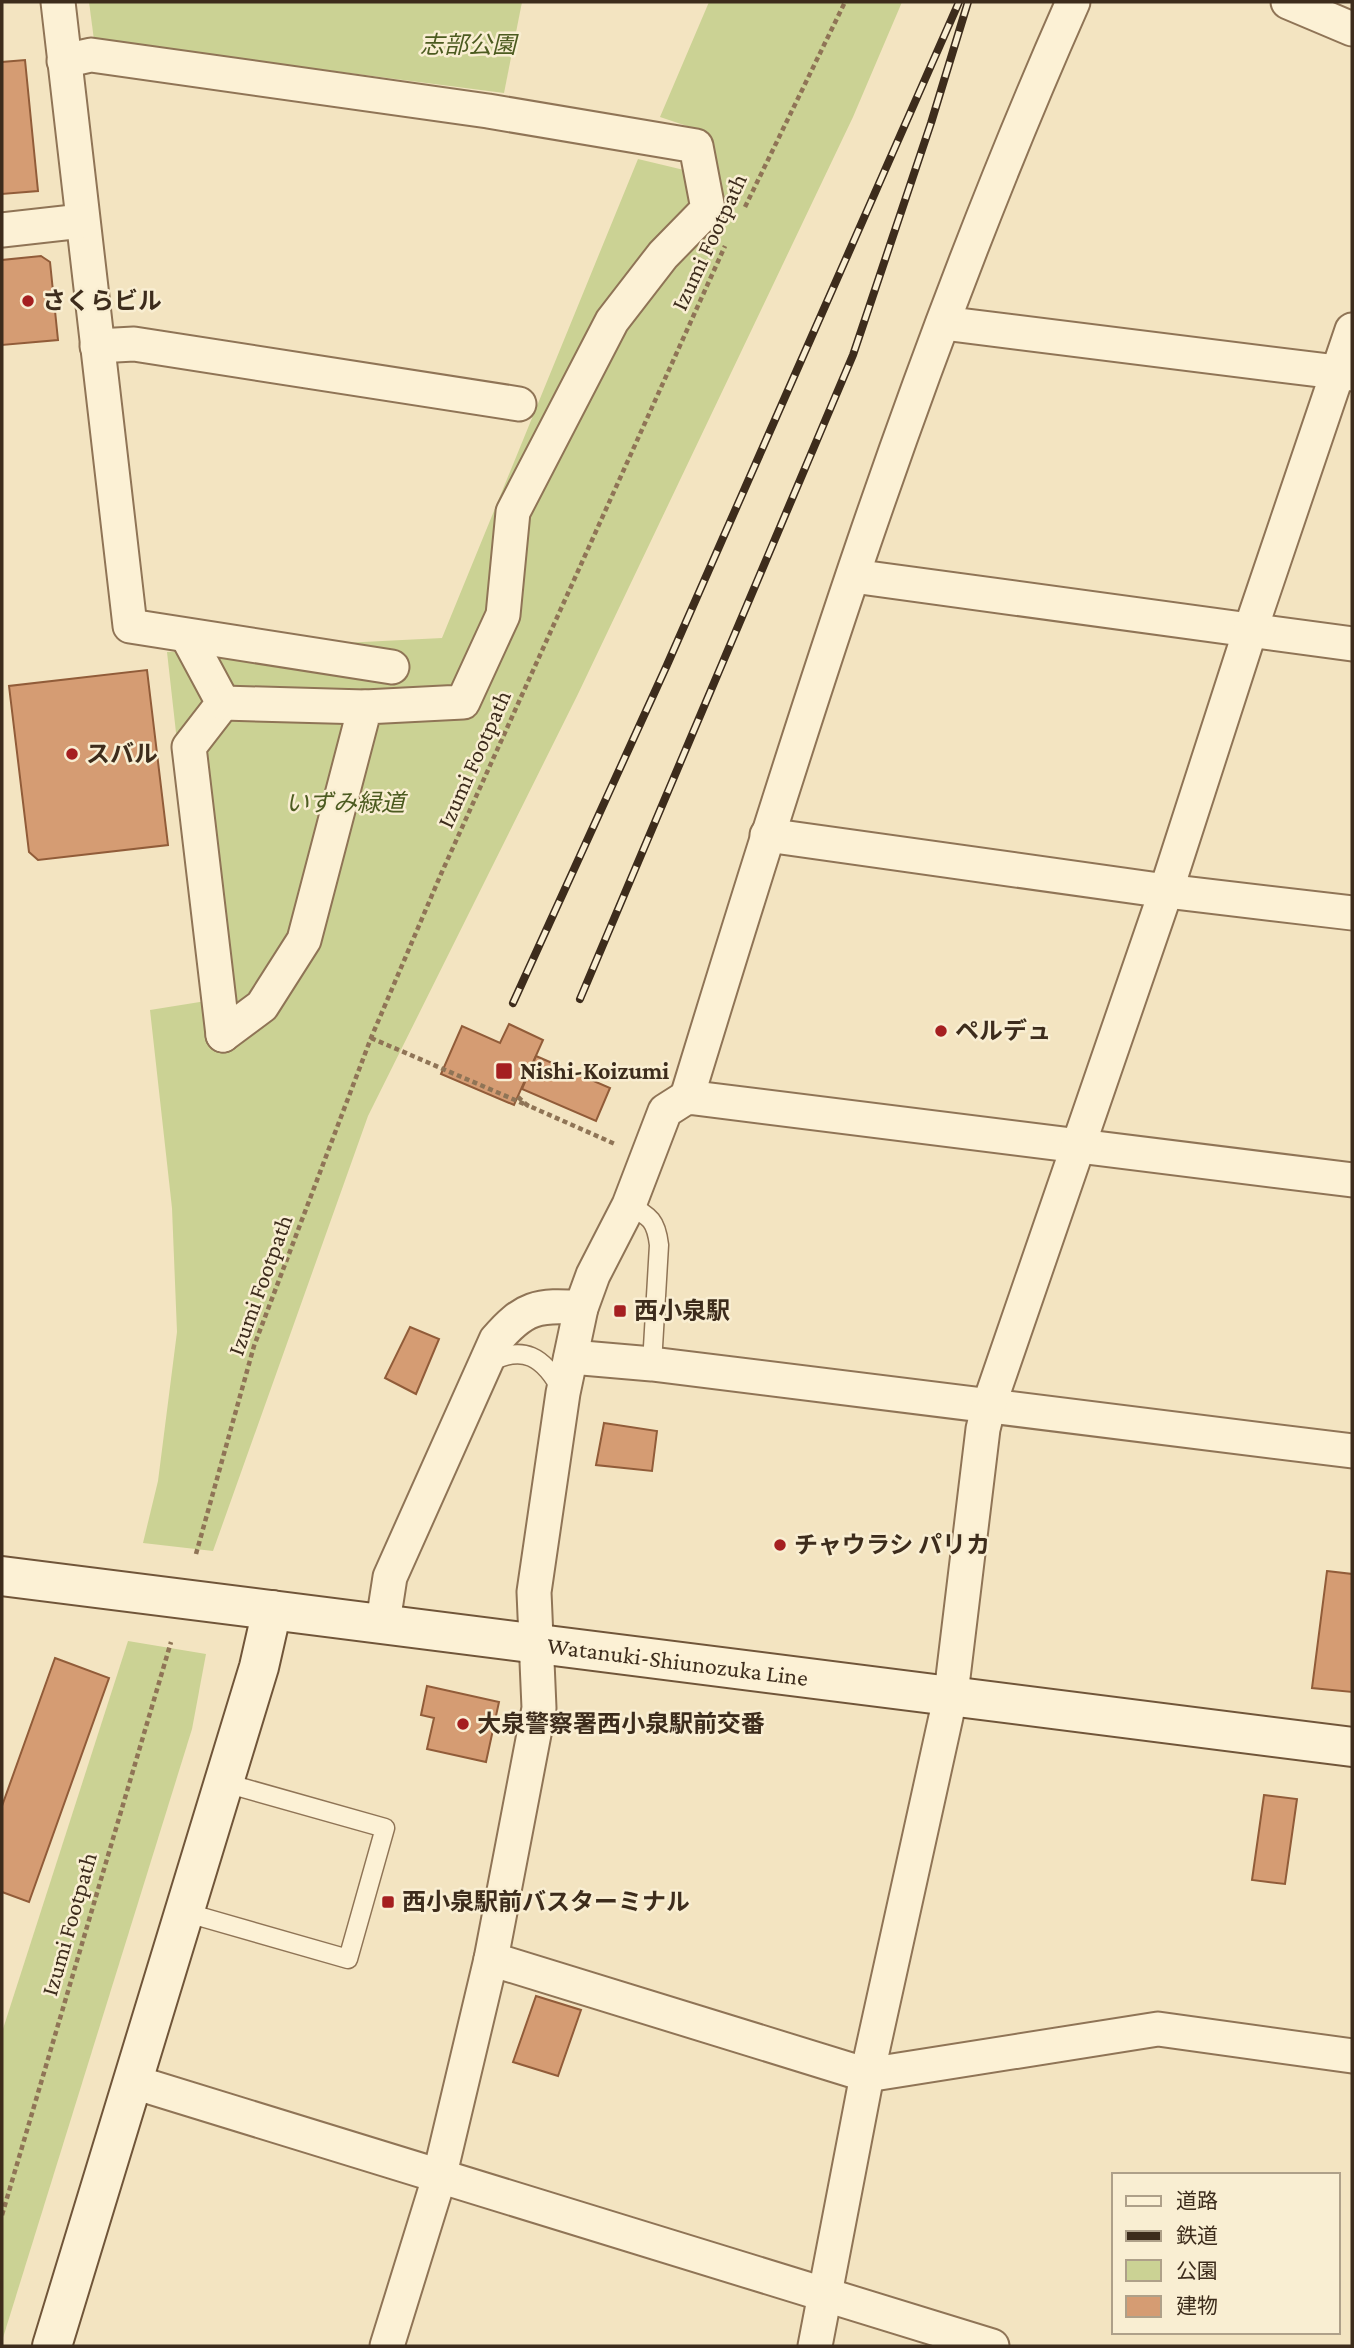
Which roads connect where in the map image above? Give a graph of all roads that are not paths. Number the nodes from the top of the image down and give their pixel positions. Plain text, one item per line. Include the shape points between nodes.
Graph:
1 (58, 2) edge
2 (1073, 2) edge
3 (1288, 2) edge
4 (1352, 29) edge
5 (64, 61) junction
6 (82, 221) junction
7 (2, 230) edge
8 (943, 323) junction
9 (1352, 330) edge
10 (97, 346) junction
11 (1345, 373) edge
12 (519, 404) dead end
13 (853, 576) junction
14 (1250, 631) junction
15 (187, 636) junction
16 (1352, 644) edge
17 (392, 667) dead end
18 (223, 703) junction
19 (365, 707) junction
20 (767, 835) junction
21 (1166, 891) junction
22 (1352, 913) edge
23 (687, 1097) junction
24 (1077, 1145) junction
25 (1352, 1180) edge
26 (629, 1205) junction
27 (581, 1308) junction
28 (571, 1357) junction
29 (652, 1364) junction
30 (484, 1366) junction
31 (563, 1393) junction
32 (989, 1405) junction
33 (1352, 1451) edge
34 (2, 1576) edge
35 (272, 1610) junction
36 (383, 1622) junction
37 (536, 1642) junction
38 (951, 1694) junction
39 (1352, 1746) edge
40 (222, 1782) junction
41 (184, 1912) junction
42 (491, 1959) junction
43 (1352, 2056) edge
44 (867, 2075) junction
45 (134, 2082) junction
46 (439, 2178) junction
47 (825, 2295) junction
48 (52, 2346) edge
49 (387, 2346) edge
50 (815, 2346) edge
51 (992, 2346) edge

1 - 5 street
2 - 8 street via 1011,142
3 - 4 street
5 - 6 street
5 - 19 street via 91,55 488,111 696,146 708,209 663,255 611,321 513,512 503,615 463,702
6 - 7 street
6 - 10 street
8 - 11 street
8 - 13 street
9 - 11 street
10 - 12 street via 134,344
10 - 15 street via 130,626
11 - 14 street
13 - 14 street
13 - 20 street
14 - 16 street
14 - 21 street
15 - 17 street
15 - 18 street
18 - 19 street
18 - 19 street via 189,747 223,1035 262,1006 304,940
20 - 21 street
20 - 23 street
21 - 22 street
21 - 24 street
23 - 24 street
23 - 26 street via 665,1111
24 - 25 street
24 - 32 street
26 - 27 street
26 - 29 lane via 657,1227
27 - 28 street
27 - 30 street via 538,1309 517,1316 496,1340
28 - 29 street
28 - 31 street
29 - 32 street
30 - 31 lane via 504,1354 530,1356 553,1374
30 - 36 street via 390,1577
31 - 37 street via 534,1592
32 - 33 street
32 - 38 street
34 - 35 main road, Watanuki-Shiunozuka Line
35 - 36 main road, Watanuki-Shiunozuka Line
35 - 40 main road
36 - 37 main road, Watanuki-Shiunozuka Line
37 - 38 main road, Watanuki-Shiunozuka Line
37 - 42 street via 538,1708
38 - 39 main road, Watanuki-Shiunozuka Line
38 - 44 street
40 - 41 main road
40 - 41 lane via 385,1828 348,1959
41 - 45 main road
42 - 44 street
42 - 46 street
43 - 44 street via 1158,2029
44 - 47 street
45 - 46 street
45 - 48 main road
46 - 47 street
46 - 49 street
47 - 50 street
47 - 51 street

